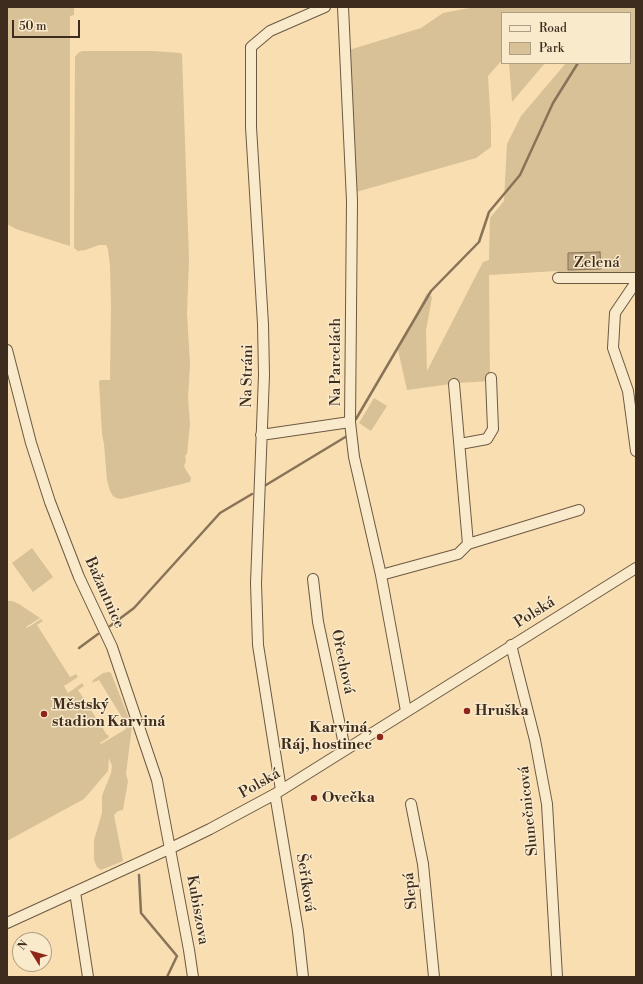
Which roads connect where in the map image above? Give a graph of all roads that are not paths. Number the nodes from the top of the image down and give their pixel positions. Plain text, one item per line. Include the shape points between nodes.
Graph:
1 (326, 7) edge
2 (343, 7) edge
3 (558, 278) dead end
4 (636, 278) edge
5 (636, 282) edge
6 (7, 350) edge
7 (491, 378) dead end
8 (454, 384) dead end
9 (350, 422) junction
10 (261, 435) junction
11 (460, 444) junction
12 (636, 451) edge
13 (579, 510) dead end
14 (468, 544) junction
15 (636, 568) edge
16 (381, 575) junction
17 (313, 579) dead end
18 (511, 645) junction
19 (406, 711) junction
20 (345, 750) junction
21 (278, 792) junction
22 (411, 804) dead end
23 (171, 848) junction
24 (75, 892) junction
25 (7, 923) edge
26 (88, 977) edge
27 (193, 977) edge
28 (303, 977) edge
29 (434, 977) edge
30 (557, 977) edge

1 - 10 street, Na Stráni via 270,31 251,47 251,128 263,324
2 - 9 street, Na Parcelách via 352,201
3 - 4 street, Zelená
5 - 12 street, Zelená via 615,313 613,348 628,391
6 - 23 street, Bažantnice via 31,443 50,502 79,577 112,647 157,780
7 - 11 street via 493,429 487,440
8 - 11 street
9 - 10 street
9 - 16 street, Na Parcelách via 354,457
10 - 21 street, Na Stráni via 256,583 258,645
11 - 14 street
13 - 14 street
14 - 16 street via 458,554
15 - 18 street, Polská
16 - 19 street, Na Parcelách
17 - 20 street, Ořechová via 318,622
18 - 19 street, Polská
18 - 30 street, Slunečnicová via 535,740 547,804
19 - 20 street, Polská
20 - 21 street, Polská
21 - 23 street, Polská
21 - 28 street, Šeříková
22 - 29 street, Slepá via 423,864
23 - 24 street, Polská
23 - 27 street, Kubiszova
24 - 25 street, Polská
24 - 26 street

